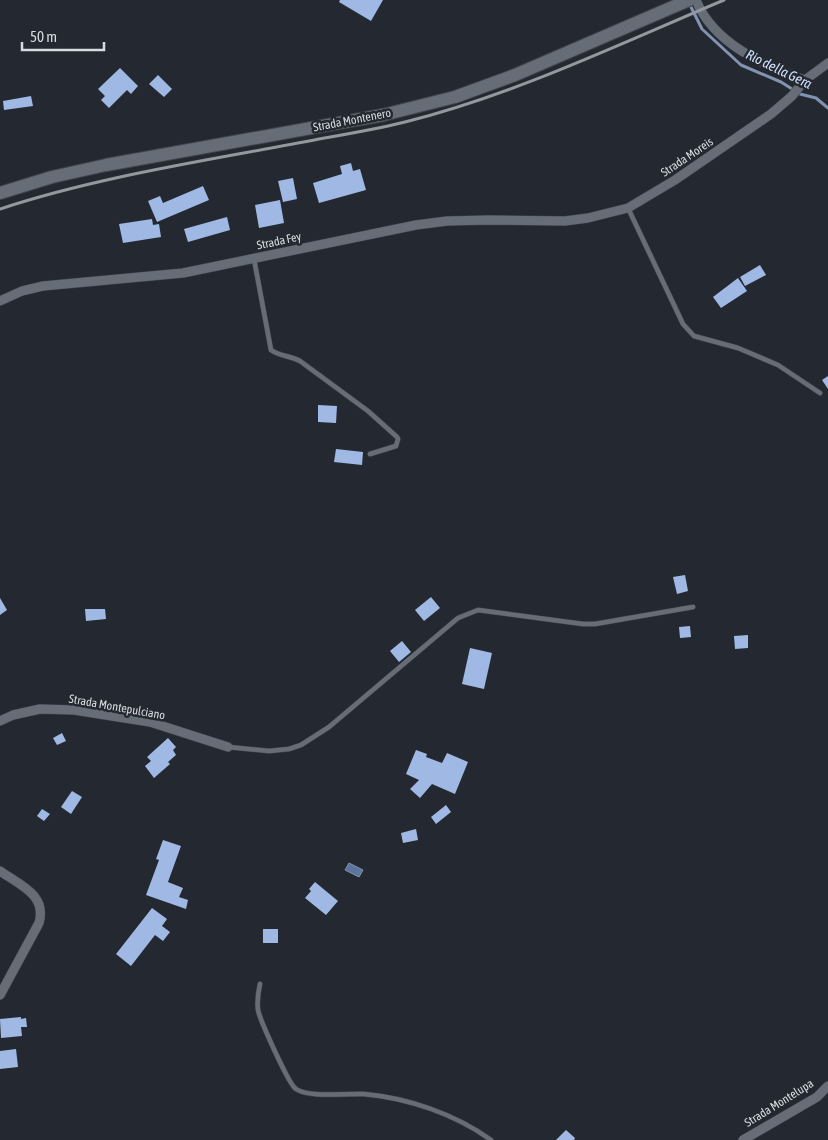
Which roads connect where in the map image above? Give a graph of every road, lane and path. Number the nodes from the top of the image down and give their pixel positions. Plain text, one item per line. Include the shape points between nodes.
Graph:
1 (696, 0) edge
2 (683, 2) edge
3 (828, 63) edge
4 (805, 80) junction
5 (0, 193) edge
6 (628, 208) junction
7 (565, 221) joint
8 (254, 259) junction
9 (0, 301) edge
10 (820, 393) dead end
11 (370, 454) dead end
12 (693, 607) dead end
13 (0, 721) edge
14 (228, 747) joint
15 (0, 871) edge
16 (260, 984) dead end
17 (0, 995) edge
18 (828, 1086) edge
19 (491, 1140) edge
20 (743, 1140) edge

1 - 4 street via 707,19 728,40 777,70
2 - 5 main road, Strada Montenero via 515,75 455,96 383,115 106,164
3 - 4 street, Strada Moreis
4 - 6 street, Strada Moreis via 771,114
6 - 7 street, Strada Moreis
6 - 10 lane via 683,324 694,336 738,348 778,365
7 - 8 street, Strada Fey via 447,221
8 - 9 street, Strada Fey via 183,273 43,286
8 - 11 lane via 271,350 300,361 397,436 396,446
12 - 14 lane via 596,624 472,611 458,618 330,727 301,745 269,750
13 - 14 street, Strada Montepulciano via 40,709 74,710 150,722
15 - 17 street via 35,896 42,913
16 - 19 lane via 258,1012 294,1089 306,1093 364,1094 417,1104 476,1128
18 - 20 street, Strada Montelupa via 817,1097

